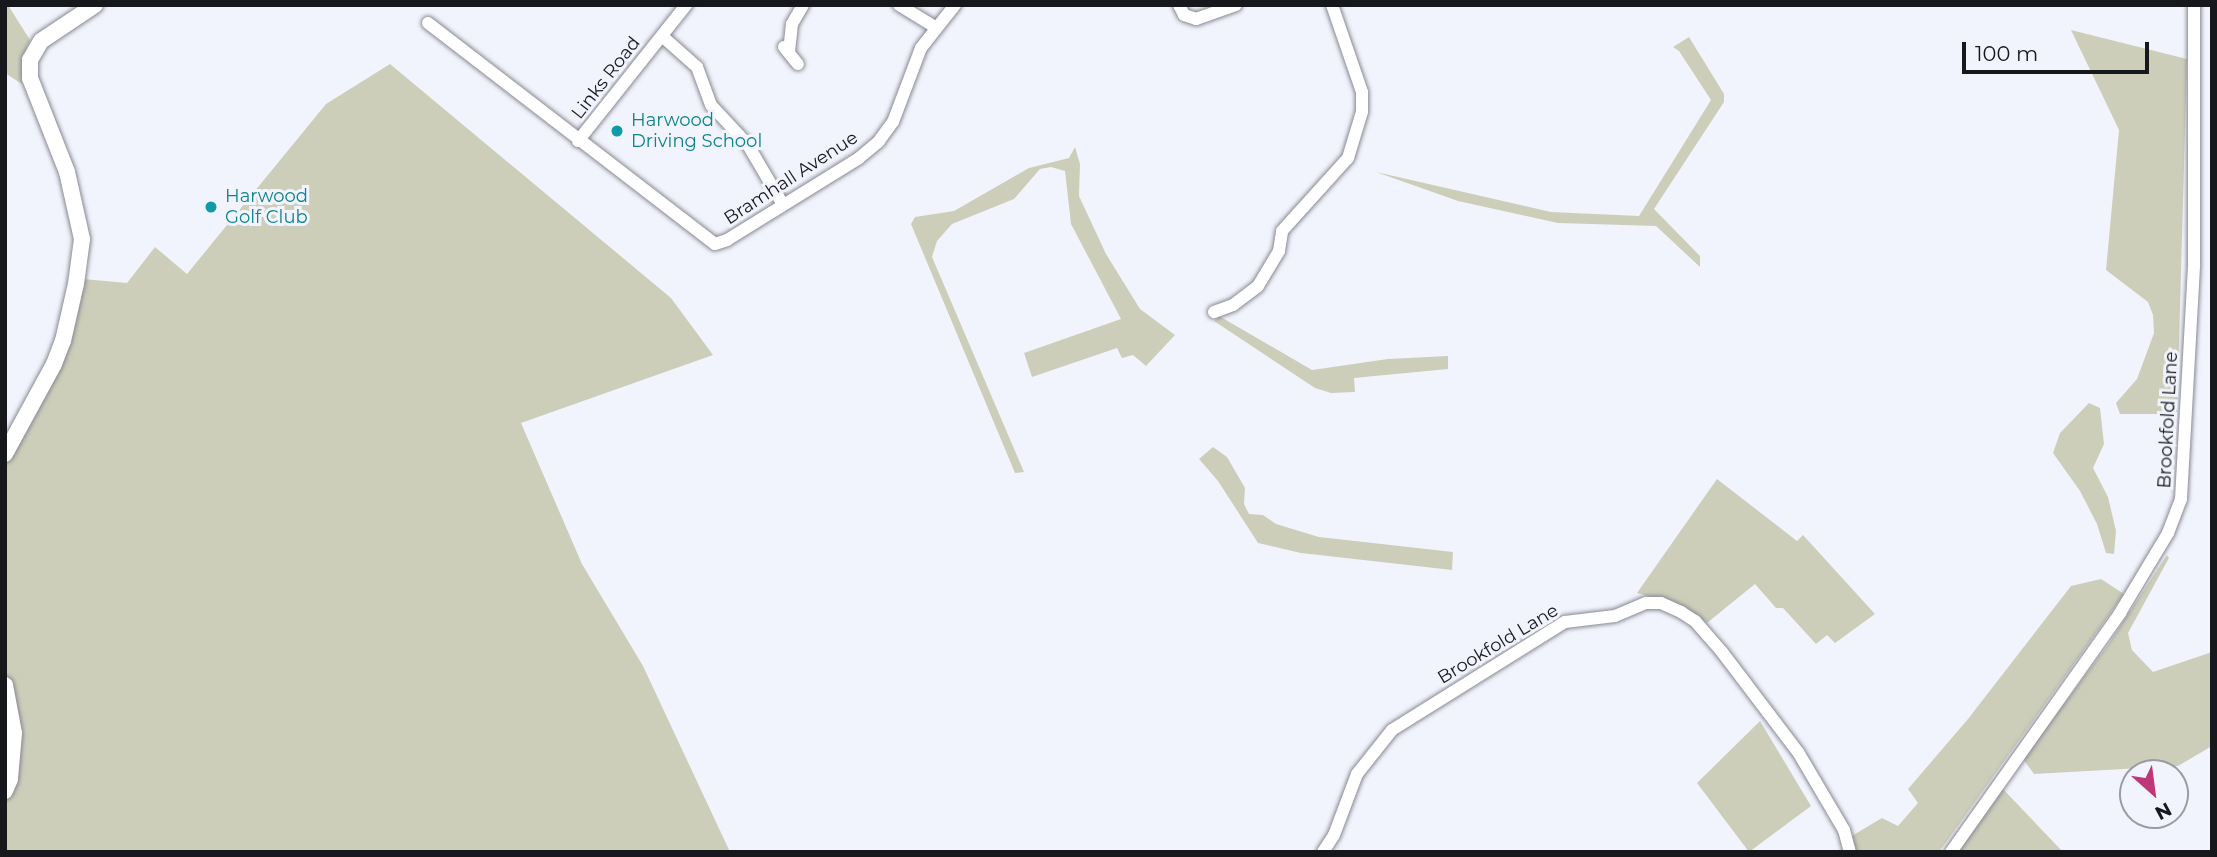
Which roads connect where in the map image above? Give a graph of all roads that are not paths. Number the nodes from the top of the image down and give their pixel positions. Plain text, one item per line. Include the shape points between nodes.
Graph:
1 (95, 5) edge
2 (803, 5) edge
3 (899, 5) edge
4 (955, 5) edge
5 (1179, 5) edge
6 (1236, 5) edge
7 (1332, 5) edge
8 (2194, 5) edge
9 (684, 6) edge
10 (428, 23) dead end
11 (935, 27) junction
12 (662, 36) junction
13 (798, 64) dead end
14 (578, 141) junction
15 (783, 205) junction
16 (1214, 312) dead end
17 (5, 454) edge
18 (5, 685) edge
19 (5, 792) edge
20 (1323, 852) edge
21 (1850, 852) edge
22 (1951, 852) edge

1 - 17 street via 41,41 30,60 30,78 67,172 82,239 63,341
2 - 13 street via 785,48
3 - 11 street
4 - 11 street, Bramhall Avenue
5 - 6 street via 1184,15 1196,19
7 - 16 street via 1362,92 1362,111 1348,158 1282,231 1279,251 1258,286 1233,305
8 - 22 street, Brookfold Lane via 2194,263 2181,499 2168,533 2120,613
9 - 12 street, Links Road
10 - 14 street, Bramhall Avenue
11 - 15 street, Bramhall Avenue via 879,141
12 - 14 street, Links Road
12 - 15 street via 697,67 711,105 748,145
14 - 15 street, Bramhall Avenue via 709,242 727,240
18 - 19 street via 14,733
20 - 21 street, Brookfold Lane via 1357,774 1392,730 1565,622 1615,616 1636,606 1661,603 1702,628 1798,752 1844,830

